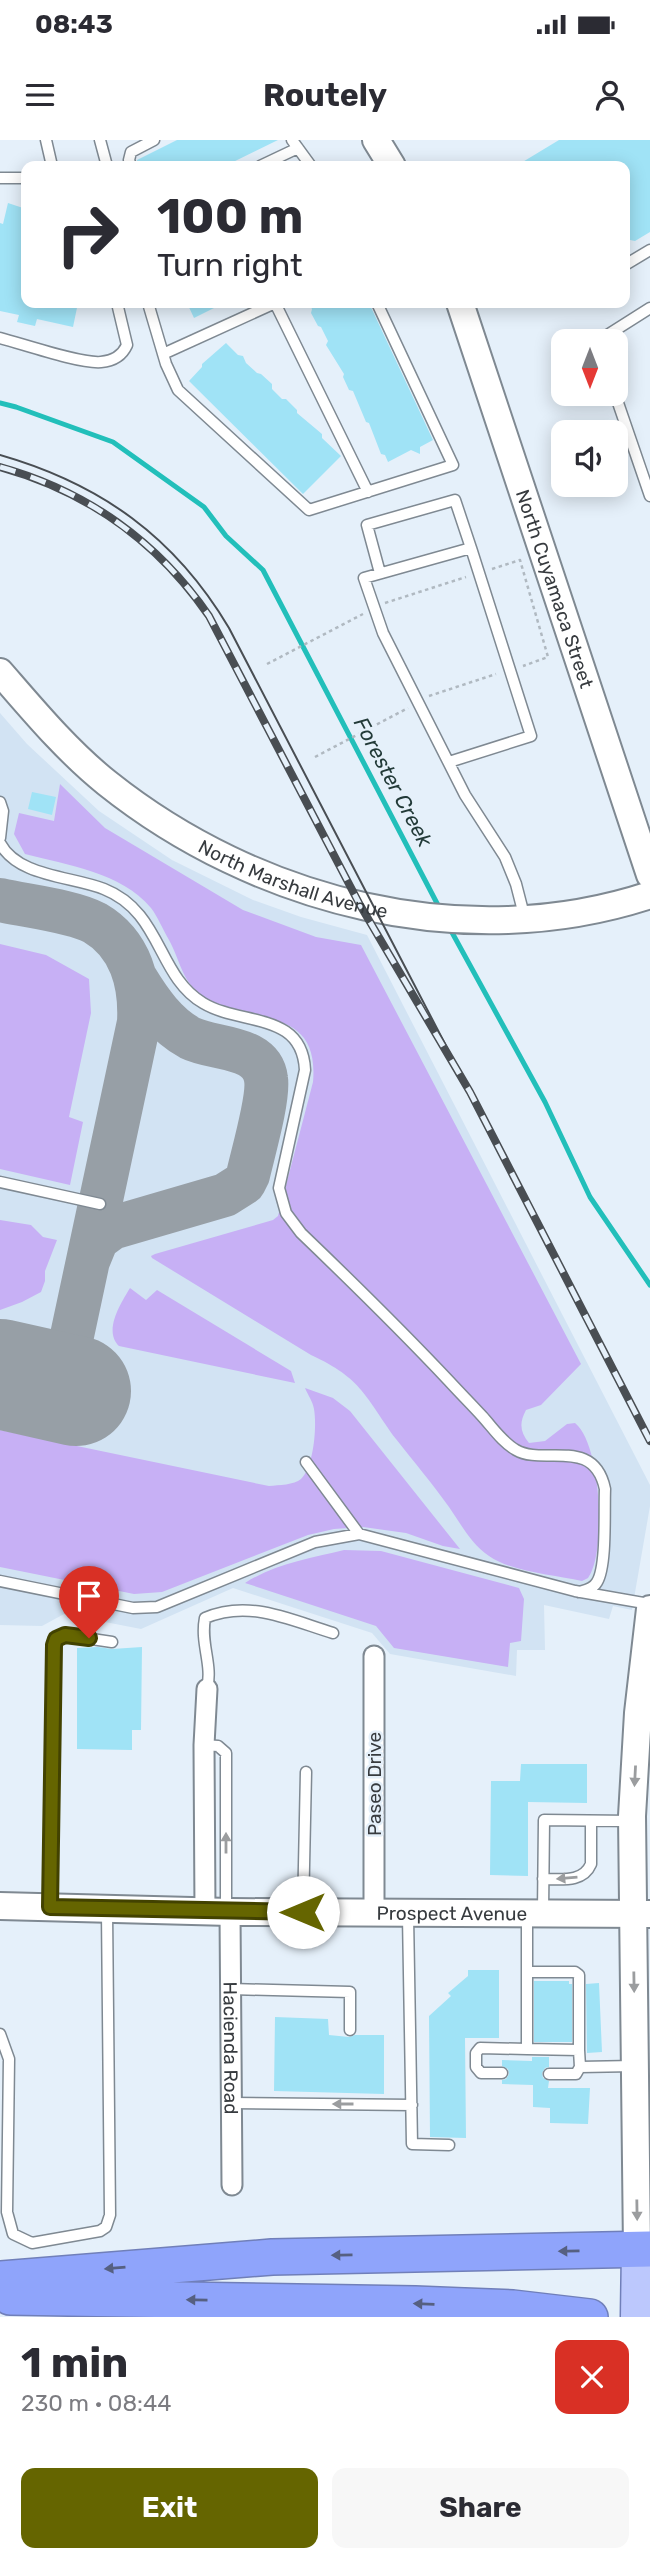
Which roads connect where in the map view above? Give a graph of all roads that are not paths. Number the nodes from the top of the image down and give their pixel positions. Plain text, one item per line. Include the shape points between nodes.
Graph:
1 (46, 140) edge
2 (100, 140) edge
3 (154, 140) edge
4 (376, 140) edge
5 (295, 144) edge
6 (51, 161) edge
7 (106, 161) edge
8 (129, 161) edge
9 (268, 161) edge
10 (307, 161) edge
11 (389, 161) edge
12 (0, 178) edge
13 (21, 178) edge
14 (650, 250) edge
15 (630, 262) edge
16 (118, 308) edge
17 (149, 308) edge
18 (264, 308) edge
19 (277, 308) edge
20 (379, 308) edge
21 (462, 308) edge
22 (650, 309) edge
23 (617, 329) edge
24 (0, 338) edge
25 (163, 354) junction
26 (619, 406) edge
27 (368, 492) junction
28 (650, 496) edge
29 (471, 548) junction
30 (380, 573) junction
31 (0, 672) edge
32 (449, 762) junction
33 (0, 802) edge
34 (0, 840) edge
35 (650, 875) edge
36 (650, 895) edge
37 (525, 919) junction
38 (0, 1182) edge
39 (100, 1204) dead end
40 (306, 1462) dead end
41 (359, 1534) junction
42 (0, 1581) edge
43 (579, 1592) junction
44 (650, 1607) edge
45 (333, 1633) dead end
46 (112, 1642) dead end
47 (374, 1656) dead end
48 (206, 1689) joint
49 (306, 1772) dead end
50 (591, 1821) junction
51 (633, 1821) junction
52 (543, 1879) junction
53 (0, 1906) edge
54 (50, 1907) junction
55 (107, 1908) junction
56 (220, 1911) junction
57 (303, 1912) junction
58 (374, 1912) junction
59 (408, 1912) junction
60 (535, 1913) junction
61 (642, 1914) edge
62 (527, 1972) junction
63 (230, 1989) junction
64 (350, 2030) dead end
65 (0, 2034) edge
66 (527, 2049) junction
67 (579, 2050) junction
68 (635, 2066) junction
69 (580, 2067) junction
70 (502, 2073) dead end
71 (549, 2074) dead end
72 (231, 2103) junction
73 (412, 2105) junction
74 (449, 2145) dead end
75 (232, 2185) dead end
76 (644, 2249) edge
77 (0, 2278) edge
78 (0, 2297) edge
79 (590, 2317) edge
80 (636, 2317) edge

1 - 6 lane
2 - 7 lane
3 - 8 lane via 131,152
4 - 11 main road
5 - 9 lane
5 - 10 lane
12 - 13 lane
14 - 15 lane
16 - 24 lane via 127,345 122,354 109,360 90,362
17 - 25 lane
18 - 25 lane
19 - 27 lane
20 - 27 lane via 453,465
21 - 35 main road, North Cuyamaca Street
22 - 23 lane
25 - 27 lane via 178,390 309,510
26 - 28 lane
29 - 30 lane
29 - 30 lane via 455,500 367,525
29 - 32 lane via 531,736
30 - 32 lane via 364,578 374,609
31 - 37 main road, North Marshall Avenue via 105,781 163,823 219,855 288,884 390,911 441,918
32 - 37 lane via 505,857
33 - 34 lane
34 - 43 lane via 6,853 20,864 107,889 130,906 150,926 172,972 204,1004 287,1030 299,1044 305,1070 279,1188 286,1213 502,1440 530,1455 579,1458 602,1478 599,1580
36 - 37 main road, North Marshall Avenue via 585,912
38 - 39 lane
40 - 41 lane
41 - 42 lane via 315,1542 157,1606 133,1608
41 - 43 lane
43 - 44 lane
44 -> 51 main road via 638,1713
45 - 48 lane via 246,1609 223,1610 205,1618
46 - 54 lane via 65,1635 54,1645
47 - 58 street, Paseo Drive
48 - 56 street, Hacienda Road via 204,1745
49 - 57 lane
50 - 51 lane
50 -> 52 lane via 589,1869 580,1877
50 - 52 lane via 544,1820
51 - 61 main road
52 - 60 lane
53 - 54 main road, Prospect Avenue
54 - 55 main road, Prospect Avenue
55 - 56 main road, Prospect Avenue
55 - 65 lane via 110,2215 100,2231 32,2243 13,2234 7,2212 9,2059
56 - 57 main road, Prospect Avenue
56 - 63 street, Hacienda Road
57 - 58 main road, Prospect Avenue
58 - 59 main road, Prospect Avenue
59 - 60 main road, Prospect Avenue
59 - 73 lane
60 - 61 main road, Prospect Avenue
60 - 62 lane
61 -> 68 main road
62 - 66 lane
62 - 67 lane via 579,1975 574,1997
63 - 64 lane via 349,1992
63 - 72 street, Hacienda Road
66 - 67 lane
66 - 70 lane via 480,2048 476,2067 481,2073
67 - 69 lane
68 - 69 lane
68 -> 76 main road
69 - 71 lane via 576,2074
73 -> 72 lane
72 - 75 street, Hacienda Road
73 - 74 lane via 412,2144
76 -> 77 highway via 272,2257
76 - 80 main road
79 -> 78 highway via 415,2304

